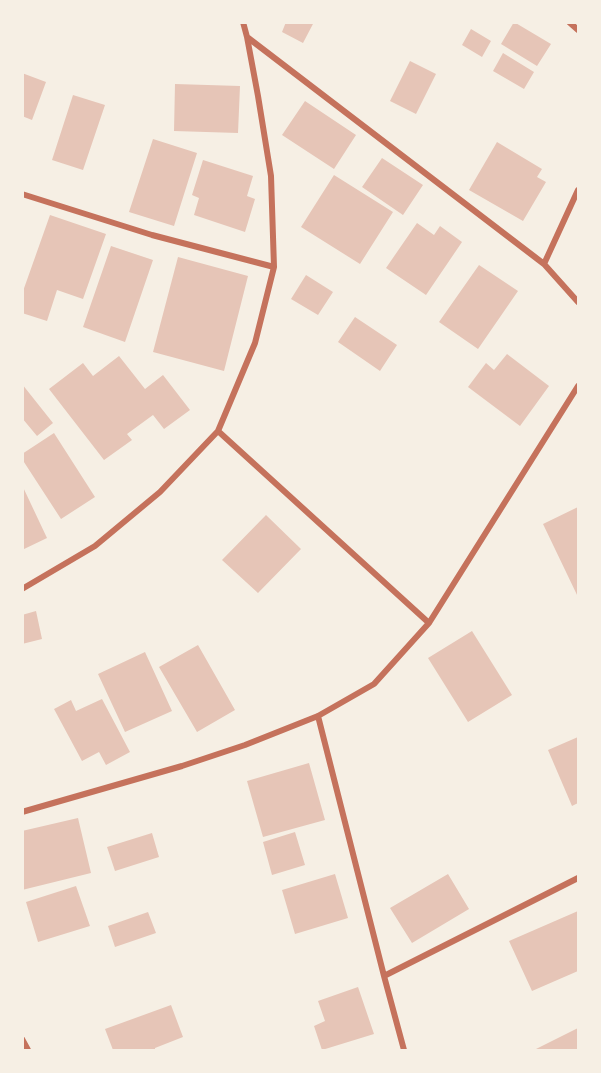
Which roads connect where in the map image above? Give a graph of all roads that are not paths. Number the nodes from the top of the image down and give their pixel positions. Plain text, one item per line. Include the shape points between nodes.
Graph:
1 (243, 22) edge
2 (569, 22) edge
3 (579, 30) edge
4 (247, 37) junction
5 (579, 190) edge
6 (22, 194) edge
7 (544, 264) junction
8 (274, 267) junction
9 (579, 302) edge
10 (579, 386) edge
11 (218, 431) junction
12 (22, 589) edge
13 (429, 623) junction
14 (318, 716) junction
15 (22, 812) edge
16 (579, 879) edge
17 (384, 976) junction
18 (22, 1038) edge
19 (28, 1050) edge
20 (404, 1050) edge

1 - 4 street
2 - 3 street
4 - 7 street
4 - 8 street via 271,176
5 - 7 street
6 - 8 street via 152,235
7 - 9 street
8 - 11 street via 255,343
10 - 13 street
11 - 12 street via 160,492 95,546
11 - 13 street
13 - 14 street via 374,684
14 - 15 street via 182,766
14 - 17 street
16 - 17 street
17 - 20 street
18 - 19 street

